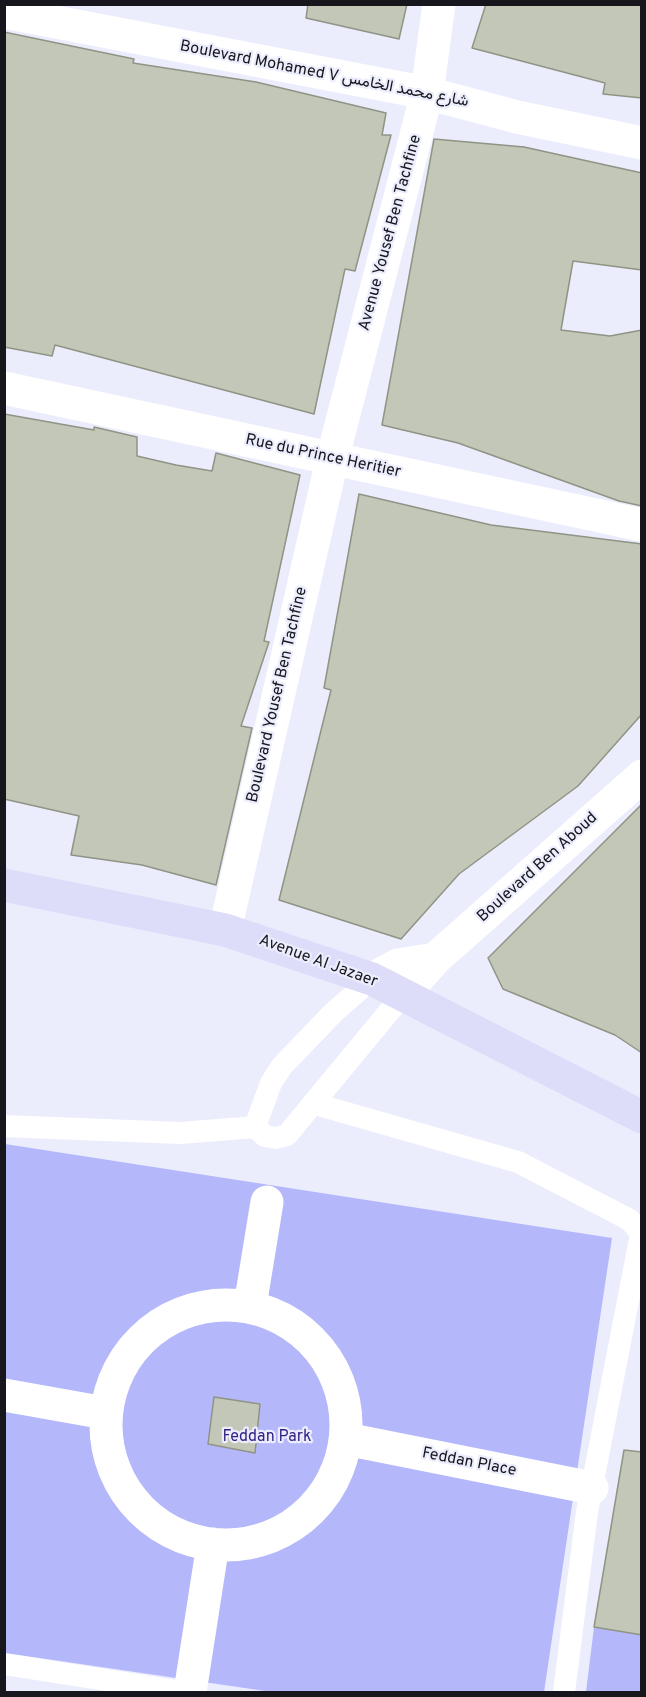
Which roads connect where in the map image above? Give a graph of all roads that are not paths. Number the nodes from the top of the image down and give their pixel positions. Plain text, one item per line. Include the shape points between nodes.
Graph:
1 (439, 4) edge
2 (4, 12) edge
3 (427, 93) junction
4 (642, 143) edge
5 (4, 388) edge
6 (332, 460) junction
7 (642, 525) edge
8 (642, 776) edge
9 (4, 885) edge
10 (225, 930) junction
11 (435, 959) junction
12 (372, 979) junction
13 (402, 996) junction
14 (315, 1104) junction
15 (642, 1117) edge
16 (4, 1126) edge
17 (256, 1127) junction
18 (267, 1202) dead end
19 (250, 1306) junction
20 (4, 1395) edge
21 (105, 1413) junction
22 (346, 1439) junction
23 (592, 1488) junction
24 (213, 1544) junction
25 (4, 1664) edge
26 (183, 1692) edge
27 (190, 1692) edge
28 (564, 1692) edge

1 - 3 street, Avenue Yousef Ben Tachfine
2 - 3 street, Boulevard Mohamed V شارع محمد الخامس
3 - 4 street, Boulevard Mohamed V شارع محمد الخامس
3 - 6 street, Avenue Yousef Ben Tachfine
5 - 6 street, Rue du Prince Heritier
6 - 7 street, Rue du Prince Heritier
6 - 10 street, Boulevard Yousef Ben Tachfine
8 - 11 street, Boulevard Ben Aboud
9 - 10 main road, Avenue Al Jazaer
10 - 12 main road, Avenue Al Jazaer
11 - 12 street via 398,965
11 - 13 street, Boulevard Ben Aboud
12 - 13 main road, Avenue Al Jazaer
12 - 17 lane via 282,1066 263,1099
13 - 14 lane
13 - 15 main road, Avenue Al Jazaer
14 - 17 lane via 287,1136 270,1138
14 - 23 lane via 518,1162 630,1220 641,1234
16 - 17 lane via 180,1133
18 - 19 street
19 - 21 street via 210,1305 171,1317 139,1341 116,1374
19 - 22 street via 284,1319 313,1340 334,1370 345,1403
20 - 21 street
21 - 24 street via 107,1450 121,1485 145,1514 177,1535
22 - 23 street, Feddan Place
22 - 24 street via 336,1476 315,1506 286,1530 251,1543
23 - 28 lane
24 - 27 street
25 - 26 lane

